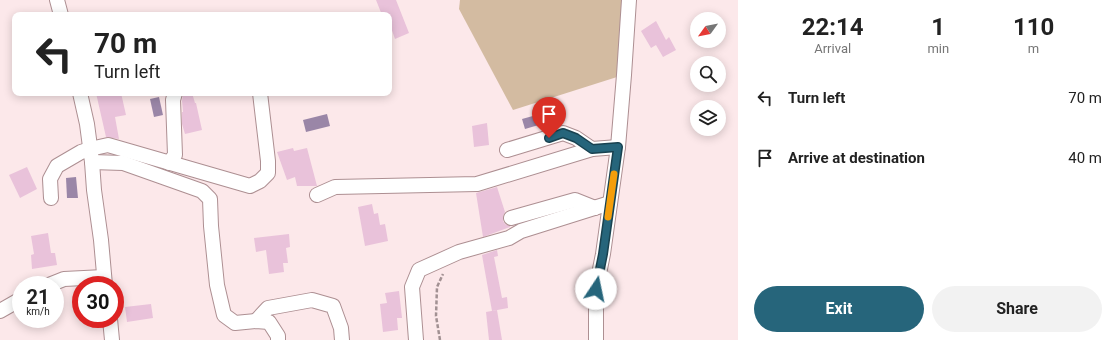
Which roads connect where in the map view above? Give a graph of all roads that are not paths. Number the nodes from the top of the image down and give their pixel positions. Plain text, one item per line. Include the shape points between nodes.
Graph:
1 (57, 0) edge
2 (629, 0) edge
3 (60, 12) edge
4 (81, 96) edge
5 (174, 96) edge
6 (260, 96) edge
7 (618, 147) junction
8 (592, 149) junction
9 (507, 150) dead end
10 (91, 155) junction
11 (169, 163) junction
12 (317, 195) dead end
13 (51, 198) dead end
14 (610, 203) junction
15 (595, 208) junction
16 (511, 218) dead end
17 (105, 276) edge
18 (12, 304) edge
19 (0, 311) edge
20 (256, 320) junction
21 (111, 328) edge
22 (112, 340) edge
23 (278, 340) edge
24 (342, 340) edge
25 (416, 340) edge
26 (596, 340) edge

1 - 3 street
2 - 7 street
4 - 10 street
5 - 11 street via 175,156
6 - 11 street via 268,173 260,181 250,186
7 - 8 street
7 - 14 street
8 - 9 street via 563,133
8 - 12 street via 477,184 335,187
10 - 11 street via 108,145
10 - 13 street via 81,152 57,166 50,180
10 - 17 street
10 - 20 street via 123,163 202,191 210,199 217,285 224,315 235,323
14 - 15 street
14 - 26 street via 596,289
15 - 16 street via 575,200
15 - 25 street via 521,231 509,238 459,252 419,270 412,287
18 - 19 street
20 - 23 street via 269,322
20 - 24 street via 268,308 312,300 333,306 341,328
21 - 22 street

